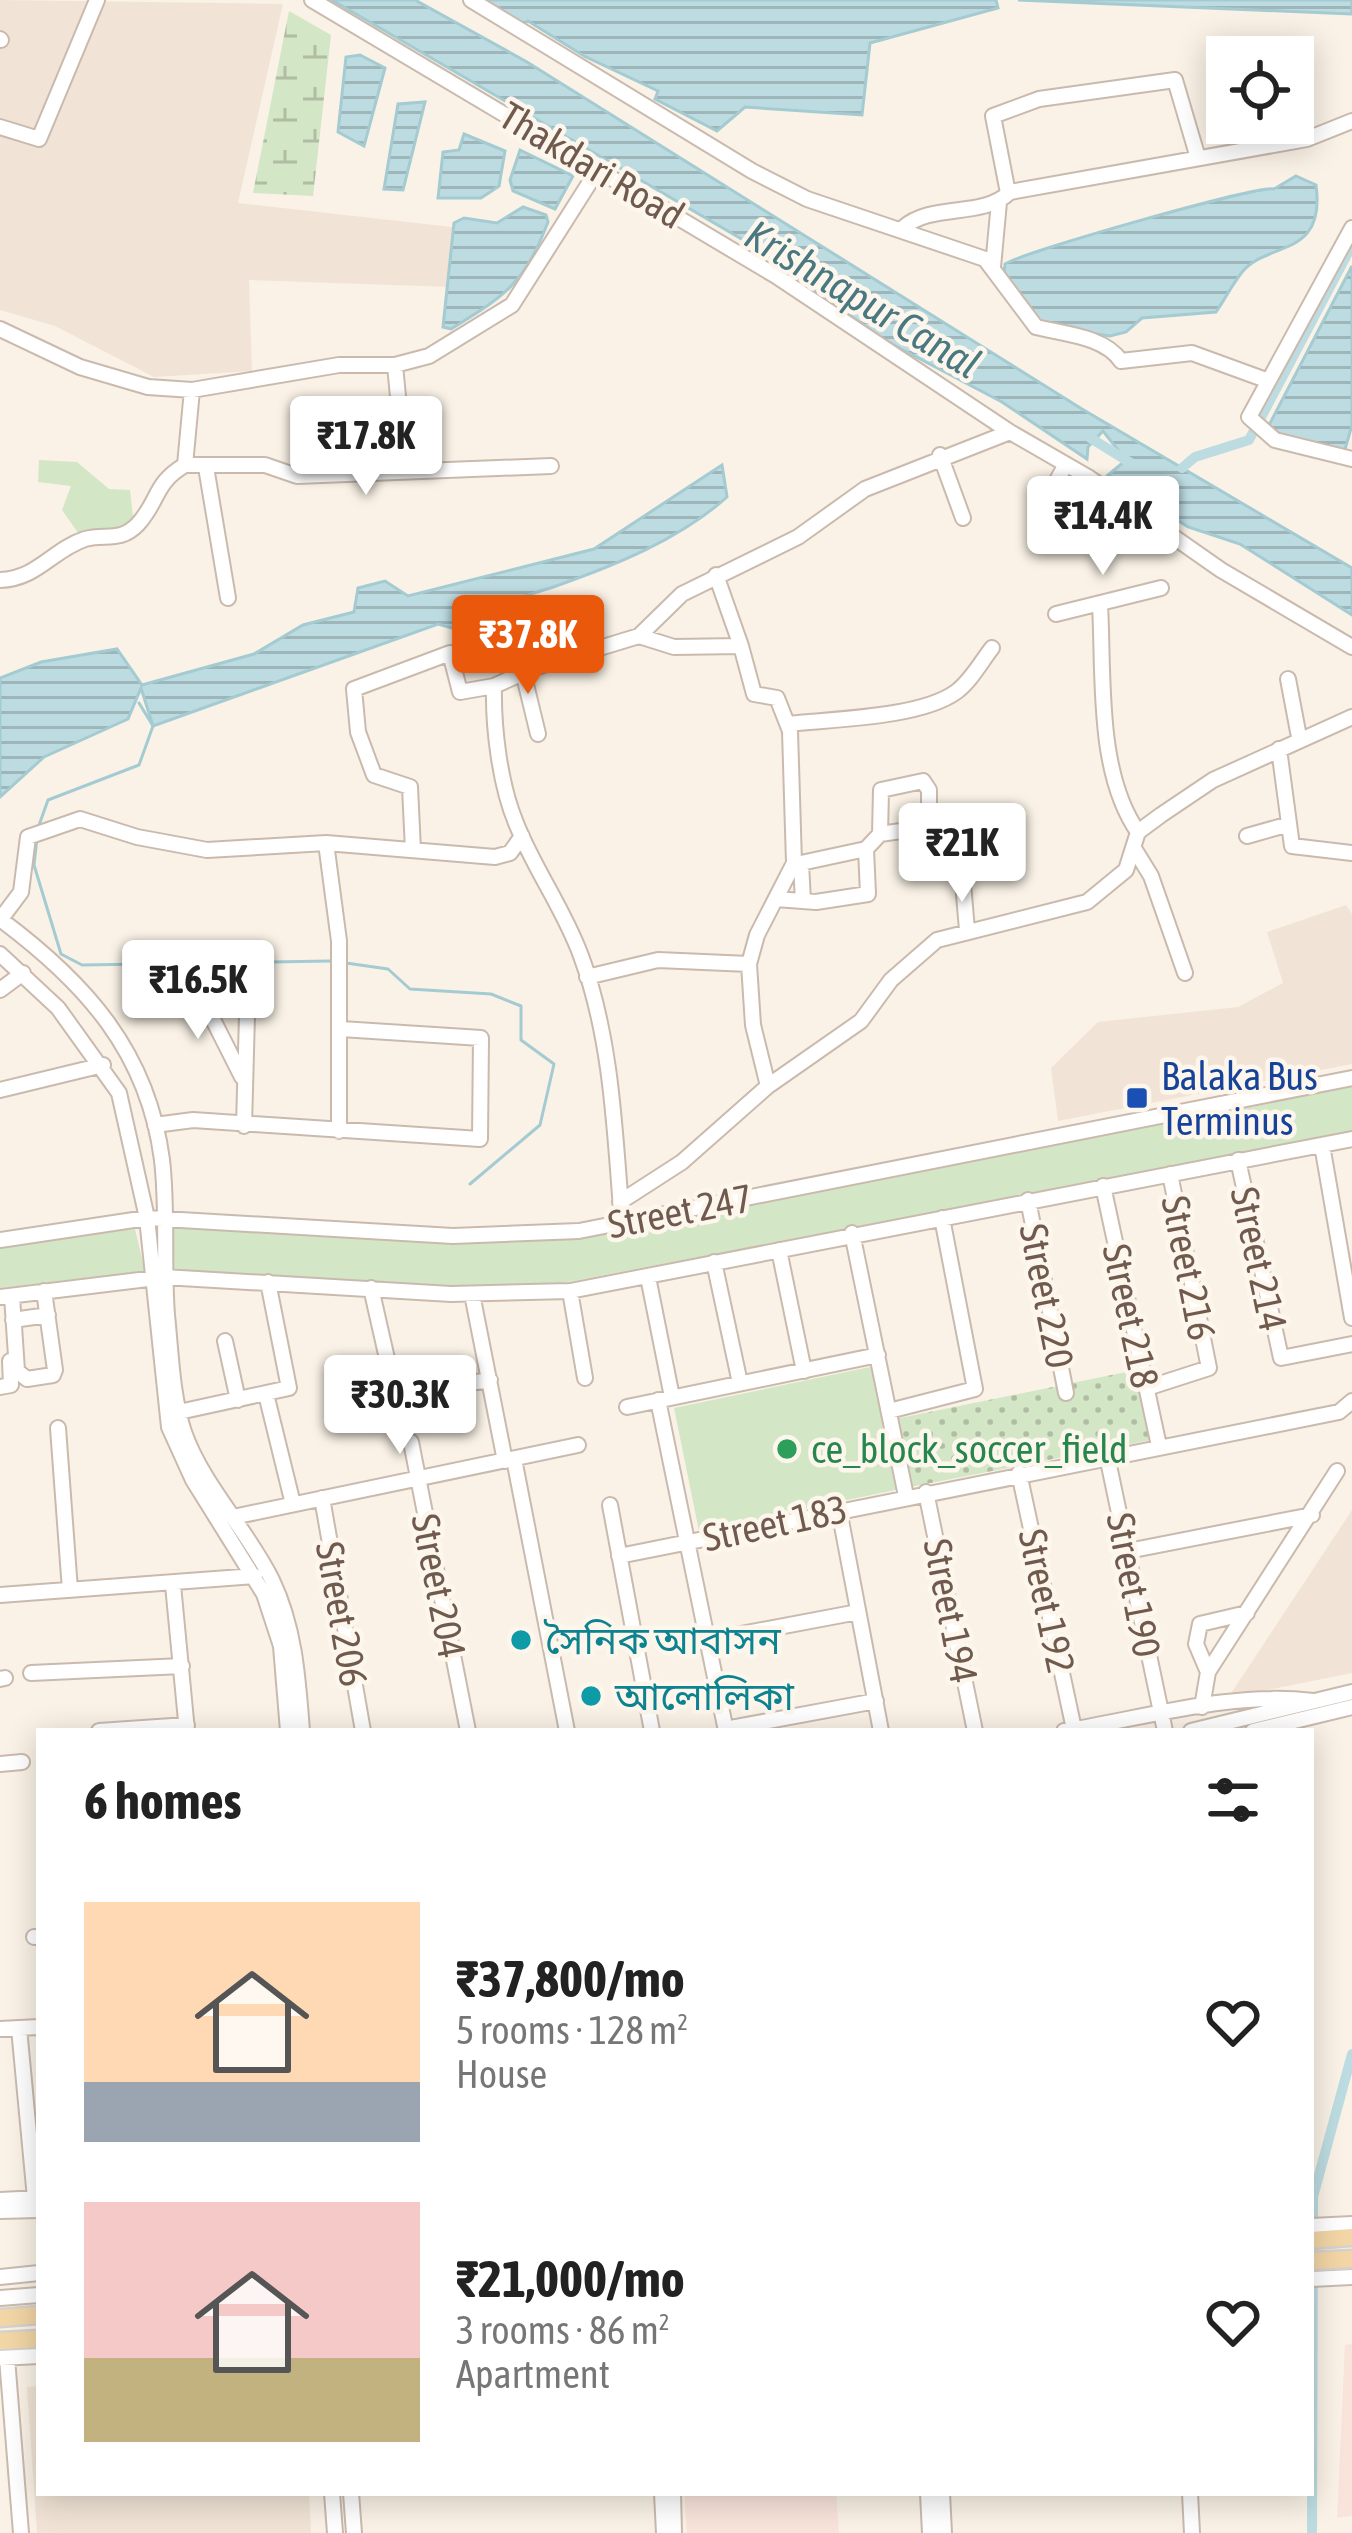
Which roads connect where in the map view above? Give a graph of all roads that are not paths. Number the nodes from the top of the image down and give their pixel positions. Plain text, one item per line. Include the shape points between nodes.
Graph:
1 (97, 0) edge
2 (312, 0) edge
3 (471, 0) edge
4 (1352, 121) edge
5 (0, 127) edge
6 (1198, 158) junction
7 (597, 171) junction
8 (1004, 198) junction
9 (903, 228) junction
10 (1352, 228) edge
11 (993, 267) junction
12 (0, 329) edge
13 (395, 365) junction
14 (1266, 380) junction
15 (192, 390) junction
16 (1010, 432) junction
17 (940, 455) junction
18 (1352, 459) edge
19 (185, 465) junction
20 (551, 466) dead end
21 (1065, 466) junction
22 (206, 467) junction
23 (405, 471) junction
24 (963, 518) dead end
25 (1040, 519) dead end
26 (716, 575) junction
27 (0, 580) edge
28 (1161, 588) dead end
29 (228, 598) dead end
30 (1100, 604) junction
31 (1056, 614) dead end
32 (639, 636) junction
33 (741, 646) junction
34 (1352, 647) edge
35 (992, 648) dead end
36 (523, 672) junction
37 (1288, 679) dead end
38 (494, 686) junction
39 (1352, 717) edge
40 (788, 724) junction
41 (538, 734) dead end
42 (1299, 737) junction
43 (1279, 749) junction
44 (957, 813) dead end
45 (1286, 826) junction
46 (1138, 832) junction
47 (880, 834) junction
48 (522, 836) junction
49 (1247, 836) dead end
50 (326, 843) junction
51 (866, 849) junction
52 (413, 850) junction
53 (1135, 850) junction
54 (1352, 853) edge
55 (776, 899) junction
56 (803, 901) junction
57 (0, 920) edge
58 (967, 929) junction
59 (21, 936) junction
60 (1, 955) edge
61 (749, 964) junction
62 (23, 973) junction
63 (1185, 973) dead end
64 (587, 977) junction
65 (248, 979) dead end
66 (193, 980) dead end
67 (0, 990) edge
68 (341, 1029) junction
69 (103, 1065) junction
70 (1352, 1078) edge
71 (244, 1081) junction
72 (1324, 1084) junction
73 (768, 1085) junction
74 (0, 1090) edge
75 (1352, 1090) edge
76 (155, 1125) junction
77 (244, 1126) junction
78 (339, 1131) junction
79 (1352, 1139) edge
80 (1322, 1145) junction
81 (1238, 1160) junction
82 (1170, 1174) junction
83 (1103, 1186) junction
84 (1028, 1200) junction
85 (620, 1202) junction
86 (154, 1218) junction
87 (942, 1218) junction
88 (622, 1222) junction
89 (852, 1234) junction
90 (0, 1240) edge
91 (779, 1250) junction
92 (714, 1262) junction
93 (158, 1277) junction
94 (648, 1277) junction
95 (268, 1282) junction
96 (371, 1288) junction
97 (44, 1291) junction
98 (570, 1291) junction
99 (472, 1294) junction
100 (6, 1296) edge
101 (48, 1316) junction
102 (1352, 1318) edge
103 (7, 1322) edge
104 (225, 1341) dead end
105 (1352, 1344) edge
106 (878, 1355) junction
107 (804, 1371) junction
108 (586, 1378) dead end
109 (490, 1380) junction
110 (740, 1383) junction
111 (0, 1387) edge
112 (1147, 1388) junction
113 (1066, 1393) dead end
114 (266, 1394) junction
115 (665, 1399) junction
116 (238, 1400) junction
117 (1352, 1401) edge
118 (627, 1407) dead end
119 (889, 1411) junction
120 (1346, 1411) edge
121 (179, 1412) junction
122 (58, 1428) dead end
123 (411, 1442) dead end
124 (578, 1445) dead end
125 (1159, 1446) junction
126 (1107, 1456) junction
127 (509, 1460) junction
128 (1337, 1471) dead end
129 (1019, 1473) junction
130 (418, 1478) junction
131 (926, 1492) junction
132 (906, 1496) junction
133 (322, 1498) junction
134 (293, 1504) junction
135 (610, 1505) dead end
136 (838, 1510) junction
137 (1312, 1515) junction
138 (233, 1517) junction
139 (690, 1541) junction
140 (1128, 1552) junction
141 (619, 1556) junction
142 (255, 1576) junction
143 (173, 1585) junction
144 (70, 1590) junction
145 (0, 1594) edge
146 (858, 1612) junction
147 (1247, 1612) junction
148 (709, 1640) junction
149 (182, 1666) junction
150 (1208, 1672) junction
151 (31, 1673) dead end
152 (1352, 1692) edge
153 (876, 1701) junction
154 (1313, 1701) junction
155 (1202, 1707) junction
156 (1352, 1707) edge
157 (1159, 1714) junction
158 (187, 1728) edge
159 (288, 1728) edge
160 (302, 1728) edge
161 (362, 1728) edge
162 (467, 1728) edge
163 (566, 1728) edge
164 (651, 1728) edge
165 (726, 1728) edge
166 (736, 1728) edge
167 (880, 1728) edge
168 (974, 1728) edge
169 (1074, 1728) edge
170 (1085, 1728) edge
171 (1164, 1728) edge
172 (1203, 1728) edge
173 (1265, 1728) edge
174 (22, 1762) dead end
175 (0, 1764) edge
176 (36, 2026) edge
177 (19, 2028) junction
178 (0, 2029) edge
179 (36, 2184) edge
180 (0, 2200) edge
181 (36, 2202) edge
182 (36, 2202) edge
183 (0, 2211) edge
184 (1352, 2224) edge
185 (1341, 2234) edge
186 (1314, 2262) edge
187 (1346, 2268) edge
188 (36, 2273) edge
189 (0, 2277) edge
190 (1314, 2278) edge
191 (36, 2295) edge
192 (0, 2298) edge
193 (36, 2315) edge
194 (0, 2318) edge
195 (36, 2340) edge
196 (2, 2352) edge
197 (36, 2356) edge
198 (7, 2445) edge
199 (332, 2496) edge
200 (352, 2496) edge
201 (662, 2496) edge
202 (673, 2496) edge
203 (928, 2496) edge
204 (942, 2496) edge
205 (1190, 2496) edge
206 (21, 2533) edge
207 (335, 2533) edge
208 (354, 2533) edge
209 (664, 2533) edge
210 (674, 2533) edge
211 (930, 2533) edge
212 (944, 2533) edge
213 (1192, 2533) edge

1 - 5 street via 39,139
2 - 7 street, Thakdari Road
3 - 9 street via 738,164 807,199
4 - 6 street via 1307,139
6 - 8 street
6 - 8 street via 1175,80 1039,98 993,116
7 - 13 street via 512,305 429,356
7 - 16 street, Thakdari Road via 776,276
8 - 9 street
8 - 11 street
9 - 11 street
10 - 14 street
11 - 14 street via 1036,327 1083,338 1121,361 1192,353
12 - 15 street via 80,367
13 - 15 street via 339,365
13 - 23 street
14 - 18 street via 1250,413 1259,429
15 - 19 street
16 - 17 street
16 - 21 street, Thakdari Road
17 - 24 street
17 - 26 street
19 - 22 street
19 - 27 street via 164,477 124,535 88,538 23,580
20 - 23 street
21 - 25 street via 1036,494
21 - 34 street, Thakdari Road
22 - 23 street via 265,465 288,476
22 - 29 street
26 - 32 street via 682,594
26 - 33 street
28 - 30 street
30 - 31 street
30 - 46 street via 1120,798
32 - 33 street via 674,647
32 - 36 street
33 - 40 street via 754,694 777,698
35 - 40 street via 942,699
36 - 38 street
36 - 41 street
37 - 42 street
38 - 48 street via 507,796
38 - 52 street via 460,692 449,653 354,689 358,732 376,779 410,787
39 - 42 street
40 - 55 street via 794,863
42 - 43 street
43 - 45 street
43 - 46 street via 1213,780
44 - 58 street
45 - 49 street
45 - 54 street via 1297,848
46 - 53 street
47 - 47 street via 929,827 923,782 881,790
47 - 51 street
48 - 52 street via 496,857
48 - 64 street via 560,902
50 - 52 street
50 - 57 street via 207,850 80,819 35,834 21,892
50 - 68 street
51 - 56 street via 801,863
51 - 56 street via 871,892
53 - 58 street via 1126,870 1087,902
53 - 63 street
55 - 56 street
55 - 61 street
57 - 59 street
58 - 73 street via 937,940 891,980 861,1021
59 - 60 street
59 - 76 street via 126,1045
60 - 62 street
61 - 64 street via 658,960
61 - 73 street
62 - 67 street
62 - 69 street
64 - 85 street via 611,1095
65 - 71 street
66 - 71 street
68 - 78 street
68 - 78 street via 477,1037 484,1044 478,1141
69 - 74 street
69 - 86 street via 119,1093
70 - 72 street, Street 247
71 - 77 street
72 - 75 street
72 - 88 street, Street 247
73 - 85 street via 682,1162
76 - 77 street
76 - 86 street via 163,1164
77 - 78 street
79 - 80 street, Street 247
80 - 81 street, Street 247
80 - 102 street
81 - 82 street, Street 247
81 - 105 street, Street 214 via 1281,1358
82 - 83 street, Street 247
82 - 112 street, Street 216 via 1209,1369
83 - 84 street, Street 247
83 - 112 street, Street 218
84 - 87 street, Street 247
84 - 113 street, Street 220
85 - 88 street
86 - 88 street, Street 247 via 502,1237
86 - 90 street, Street 247
86 - 93 street
87 - 89 street, Street 247
87 - 119 street via 975,1389
89 - 91 street, Street 247
89 - 106 street
91 - 92 street, Street 247
91 - 107 street
92 - 94 street, Street 247
92 - 110 street
93 - 95 street, Street 247
93 - 97 street, Street 247
93 - 121 street
93 - 142 street via 173,1440
94 - 98 street, Street 247
94 - 115 street
95 - 96 street, Street 247
95 - 114 street via 289,1388
96 - 99 street, Street 247
96 - 109 street via 395,1394
97 - 100 street, Street 247
97 - 101 street
98 - 99 street, Street 247
98 - 108 street
99 - 109 street
100 - 103 street
101 - 103 street
101 - 103 street via 55,1370 27,1379 17,1371
103 - 111 street via 12,1382
104 - 116 street
106 - 107 street
106 - 119 street
107 - 110 street
109 - 127 street
110 - 115 street
112 - 125 street, Street 218
114 - 116 street
114 - 134 street
115 - 118 street
115 - 139 street
116 - 121 street
117 - 120 street, Street 183
119 - 132 street
120 - 125 street, Street 183
121 - 138 street
122 - 144 street
123 - 130 street, Street 204
124 - 127 street
125 - 126 street, Street 183
126 - 129 street, Street 183
126 - 140 street, Street 190
127 - 130 street
127 - 163 street
128 - 137 street
129 - 131 street, Street 183
129 - 169 street, Street 192
130 - 133 street
130 - 162 street, Street 204
131 - 132 street, Street 183
131 - 168 street, Street 194
132 - 136 street, Street 183
133 - 134 street
133 - 161 street, Street 206
134 - 138 street
135 - 141 street
136 - 139 street, Street 183
136 - 146 street
137 - 140 street
137 - 147 street
138 - 160 street via 286,1615
139 - 141 street, Street 183
139 - 148 street
140 - 157 street, Street 190
141 - 164 street
142 - 143 street
142 - 159 street via 281,1646
143 - 144 street
143 - 149 street
144 - 145 street
146 - 148 street
146 - 153 street
147 - 150 street
147 - 150 street via 1200,1624 1196,1644
148 - 165 street
149 - 151 street
149 - 158 street
150 - 155 street
152 - 154 street
153 - 166 street
153 - 167 street
154 - 155 street
154 - 172 street
155 - 157 street
156 - 173 street
157 - 170 street
157 - 171 street, Street 190
174 - 175 street
176 - 177 street
177 - 178 street
177 - 179 street
180 - 181 street
182 - 183 street
184 - 185 street
186 - 187 main road
187 - 190 street
188 - 189 street
191 - 192 street
193 - 194 main road
195 - 196 main road
196 - 197 street
196 - 198 street
198 - 206 street
199 - 207 street
200 - 208 street
201 - 209 street
202 - 210 street
203 - 211 street
204 - 212 street
205 - 213 street

